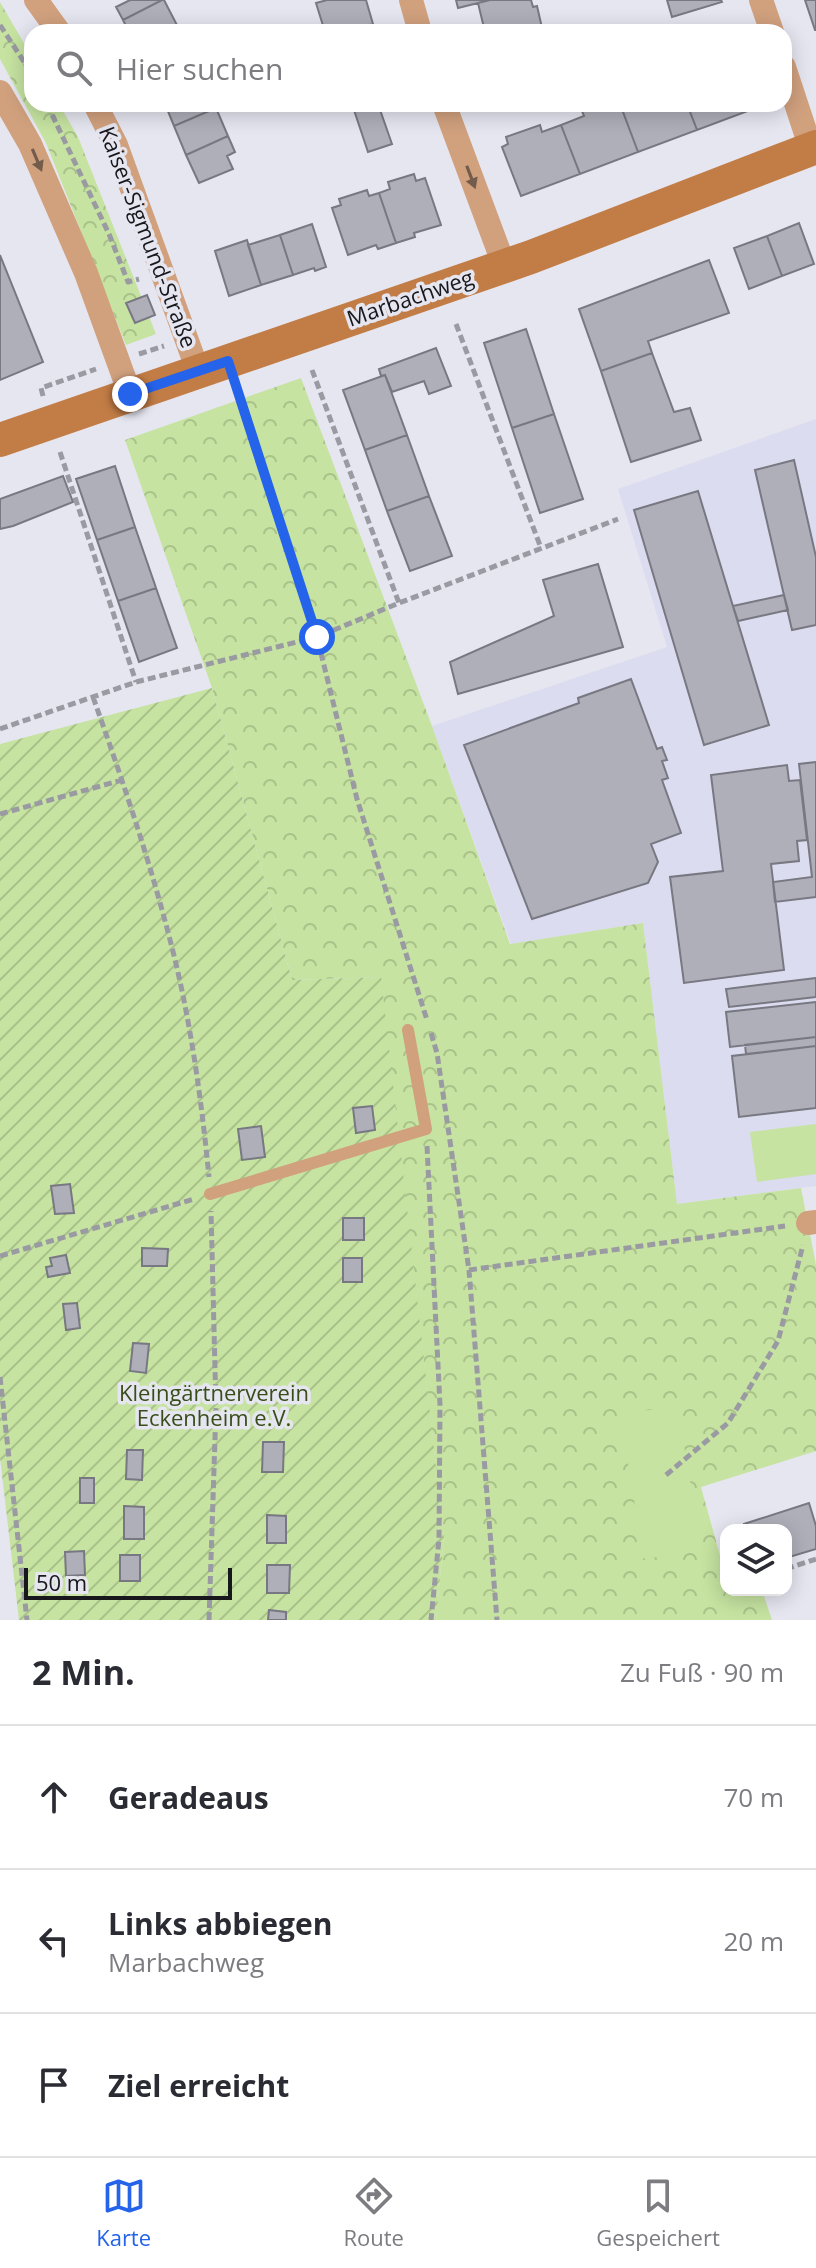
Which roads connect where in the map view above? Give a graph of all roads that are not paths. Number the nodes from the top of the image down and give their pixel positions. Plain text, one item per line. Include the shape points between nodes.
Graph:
1 (36, 0) edge
2 (411, 0) edge
3 (761, 0) edge
4 (53, 24) edge
5 (418, 24) edge
6 (769, 24) edge
7 (792, 89) edge
8 (0, 92) edge
9 (99, 112) edge
10 (447, 112) edge
11 (814, 148) edge
12 (504, 265) junction
13 (213, 366) junction
14 (130, 394) junction
15 (0, 440) edge
16 (408, 1030) dead end
17 (210, 1194) road end

1 - 4 street
2 - 5 street
3 - 6 street
7 - 11 street
8 -> 14 street via 30,144 86,273
9 - 13 street, Kaiser-Sigmund-Straße
10 -> 12 street
11 - 12 main road, Marbachweg
12 - 13 main road, Marbachweg
13 - 14 main road, Marbachweg
14 - 15 main road, Marbachweg
16 - 17 lane via 426,1129

